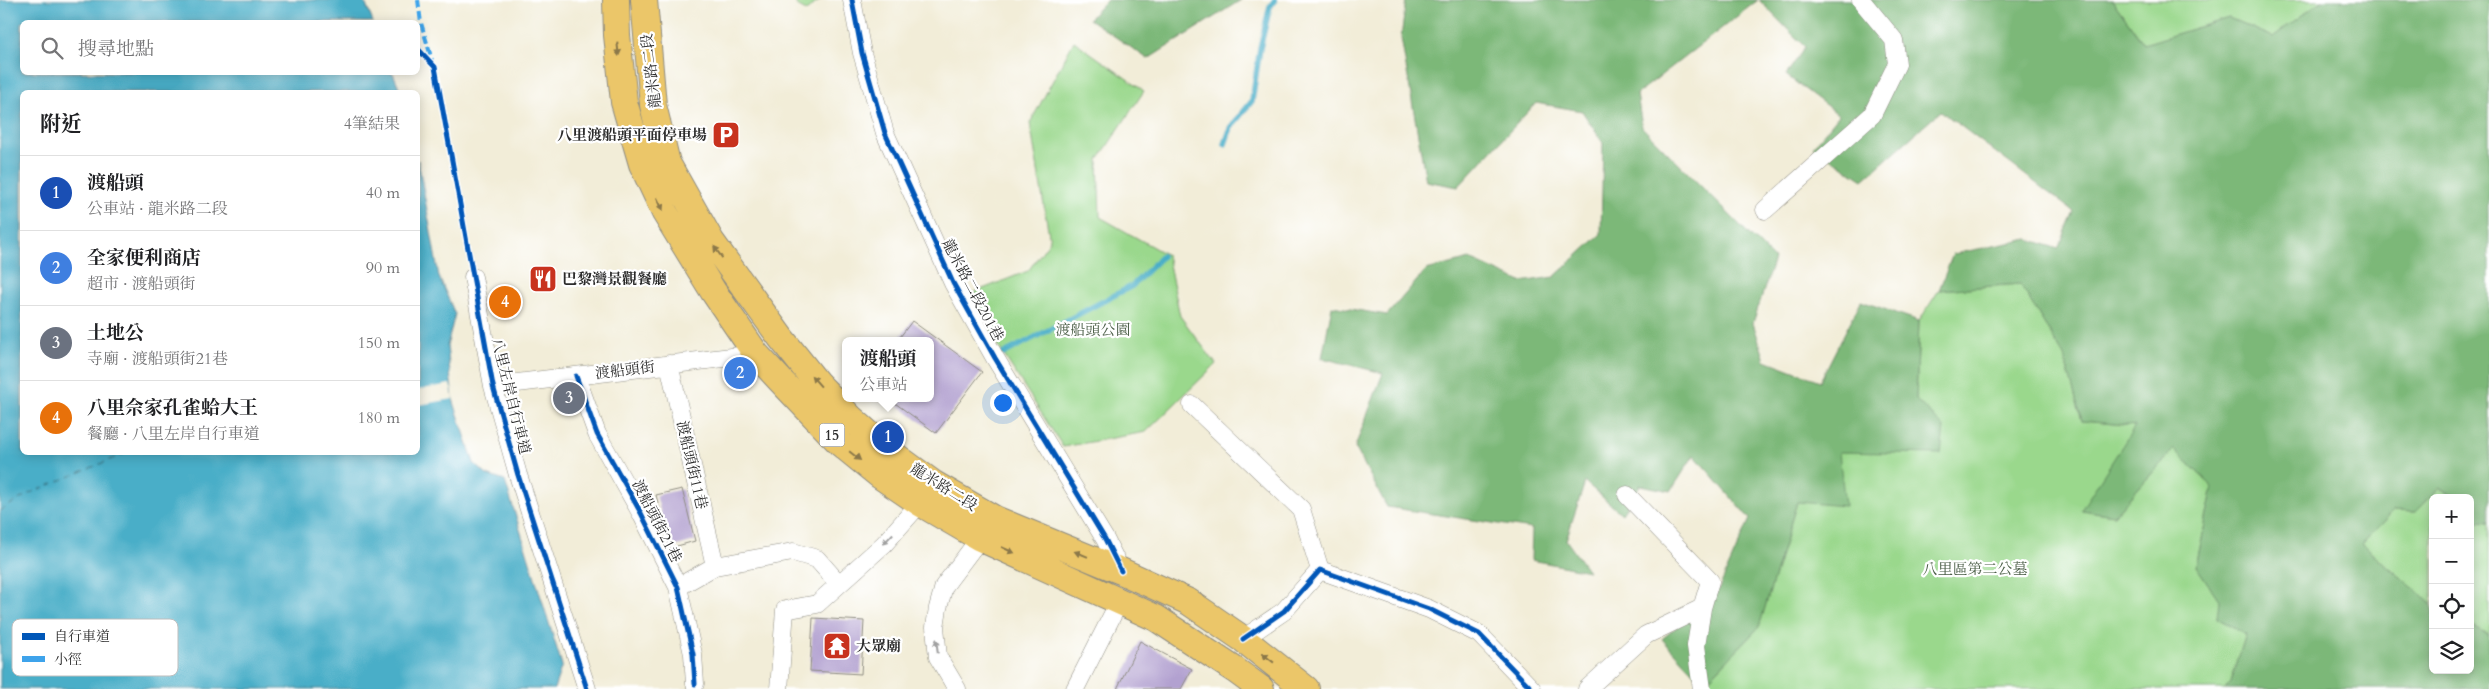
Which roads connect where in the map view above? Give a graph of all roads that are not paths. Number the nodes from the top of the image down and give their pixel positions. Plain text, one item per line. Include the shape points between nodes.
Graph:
1 (616, 0) edge
2 (644, 0) edge
3 (852, 0) edge
4 (1861, 0) edge
5 (1765, 210) dead end
6 (473, 277) dead end
7 (756, 354) junction
8 (669, 364) junction
9 (576, 376) junction
10 (493, 386) junction
11 (1192, 404) dead end
12 (1627, 495) dead end
13 (920, 503) junction
14 (980, 538) junction
15 (715, 566) junction
16 (1320, 570) junction
17 (1121, 571) junction
18 (839, 584) junction
19 (678, 587) junction
20 (1120, 600) junction
21 (1702, 608) junction
22 (1243, 639) junction
23 (695, 684) dead end
24 (587, 689) edge
25 (779, 689) edge
26 (957, 689) edge
27 (1075, 689) edge
28 (1261, 689) edge
29 (1306, 689) edge
30 (1532, 689) edge
31 (1587, 689) edge
32 (1702, 689) edge

1 -> 7 main road, 龍米路二段 / 15 via 624,102 642,164 665,213
17 -> 2 main road, 龍米路二段 / 15 via 995,519 934,484 886,449 817,383 711,241 667,163 653,105
3 - 17 street, 龍米路二段201巷 via 862,53 885,133 953,284
4 - 5 street via 1894,40 1897,64 1872,115
6 - 10 street, 八里左岸自行車道
7 - 8 street, 渡船頭街
7 -> 13 main road, 龍米路二段 / 15 via 841,444
8 - 9 street, 渡船頭街
8 - 15 street, 渡船頭街11巷
9 - 10 street, 渡船頭街
9 - 19 street, 渡船頭街21巷 via 597,434
10 - 24 street, 八里左岸自行車道
11 - 16 street via 1301,510
12 - 21 street via 1710,581
13 - 14 main road, 龍米路二段 / 15
13 -> 18 street via 884,544
14 -> 20 main road, 龍米路二段 / 15
26 -> 14 street via 938,656 935,627 944,586
15 - 18 street via 792,552 817,559
15 - 19 street
16 - 22 street via 1284,611
16 - 30 street via 1429,609 1479,634
17 - 20 main road
17 - 22 main road, 龍米路二段 / 15 via 1189,602
18 - 25 street via 817,604 785,610
19 - 23 street, 渡船頭街21巷 via 694,654
20 - 27 street
20 - 28 main road, 龍米路二段 / 15 via 1156,618
21 - 31 street via 1646,635
21 - 32 street via 1696,646
29 -> 22 main road, 龍米路二段 / 15

